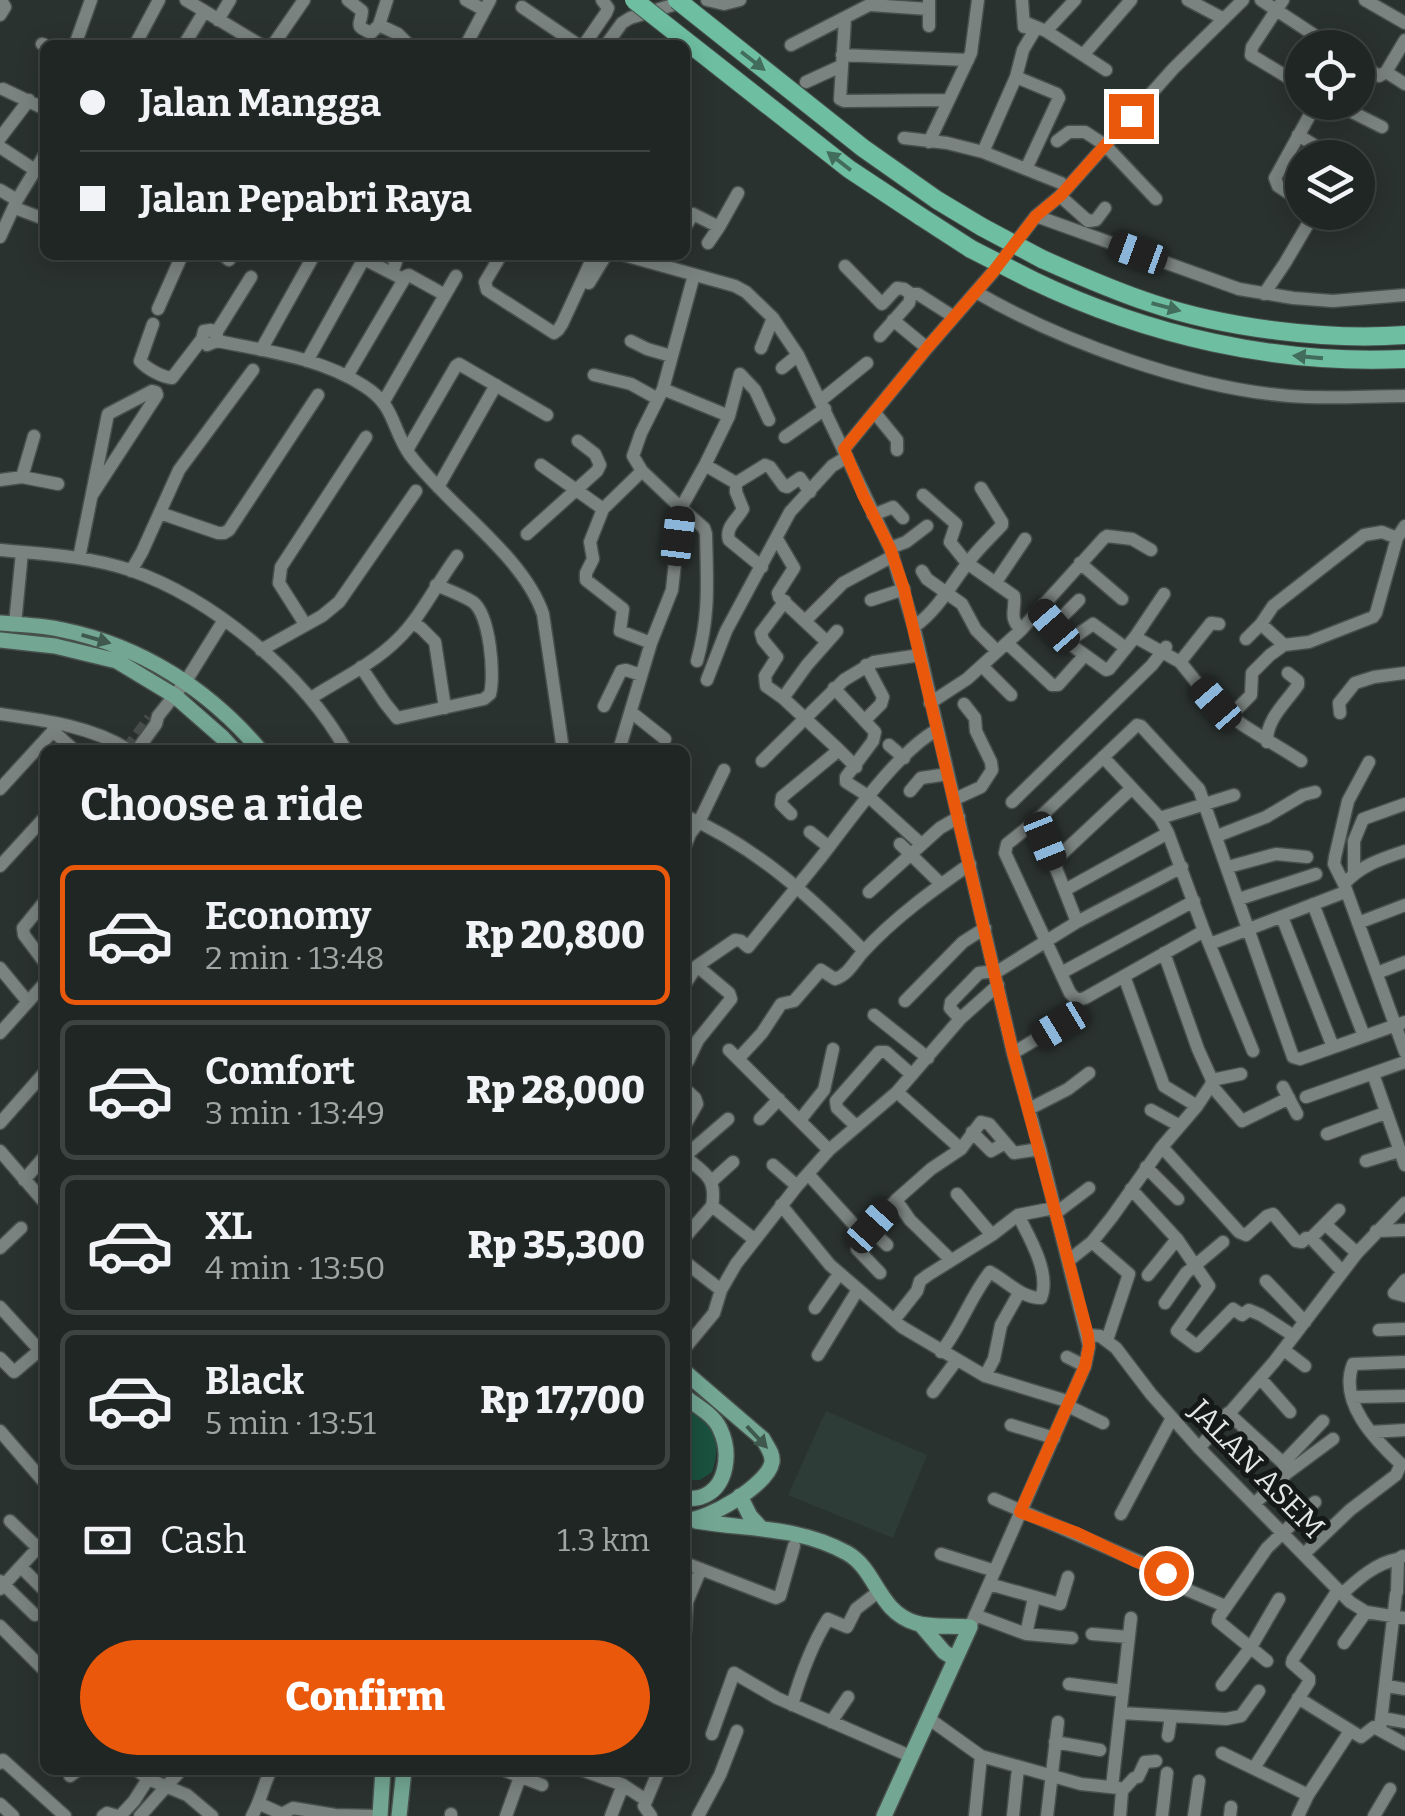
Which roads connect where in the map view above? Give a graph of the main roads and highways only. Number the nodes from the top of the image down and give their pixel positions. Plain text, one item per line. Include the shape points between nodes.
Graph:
1 (634, 0) edge
2 (677, 0) edge
3 (685, 40) edge
4 (690, 44) edge
5 (1405, 336) edge
6 (1405, 359) edge
7 (7, 624) edge
8 (0, 640) edge
9 (229, 745) edge
10 (255, 745) edge
11 (690, 1376) edge
12 (690, 1401) edge
13 (740, 1496) junction
14 (690, 1498) edge
15 (691, 1520) edge
16 (760, 1527) junction
17 (921, 1625) junction
18 (955, 1659) junction
19 (382, 1775) edge
20 (403, 1775) edge
21 (377, 1816) edge
22 (398, 1816) edge
23 (884, 1816) edge

3 -> 1 highway, bridge
2 -> 5 highway, bridge via 937,200 1042,259 1151,304 1212,320 1308,334
6 -> 4 highway, bridge via 1305,357 1208,343 1063,295 971,249 849,169
7 -> 10 main road via 61,629 126,647 186,681
8 - 9 main road via 117,662 175,696
11 -> 13 main road via 772,1454 767,1474
12 - 14 main road via 712,1416 728,1456 722,1480 704,1497
13 - 15 main road
13 - 16 main road
15 - 16 main road
16 - 17 main road via 807,1536 849,1554 886,1604
17 - 18 main road
17 - 18 main road via 972,1621
18 - 23 main road
19 - 21 main road
20 - 22 main road

